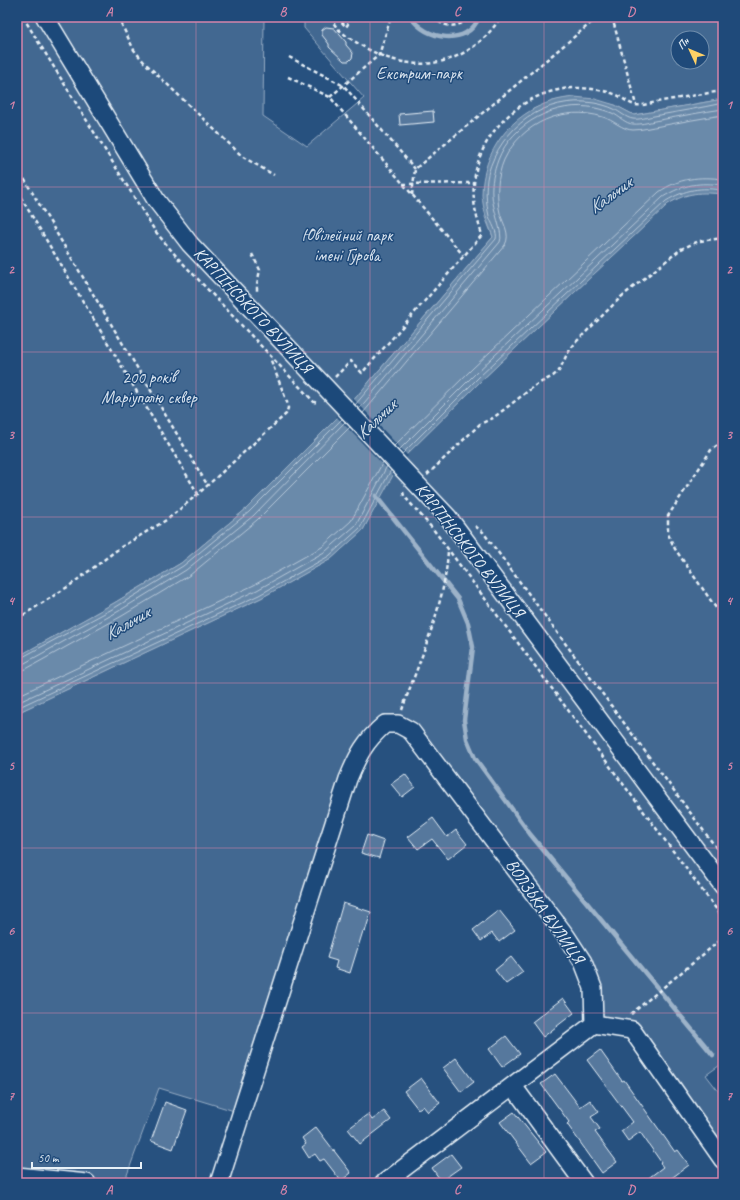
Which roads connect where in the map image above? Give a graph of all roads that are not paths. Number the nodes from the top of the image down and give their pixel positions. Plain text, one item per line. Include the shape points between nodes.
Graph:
1 (45, 17) edge
2 (723, 886) edge
3 (594, 1024) junction
4 (513, 1086) junction
5 (723, 1160) edge
6 (17, 1176) edge
7 (388, 1182) edge
8 (87, 1183) edge
9 (219, 1183) edge
10 (584, 1183) edge

1 - 2 street, КАРПІНСЬКОГО ВУЛИЦЯ via 171,221 448,517
3 - 4 street
3 - 5 street via 632,1030
3 - 9 street, ВОЛЗЬКА ВУЛИЦЯ via 593,988 583,962 566,936 411,731 391,724 370,737 358,754 348,779
4 - 7 street
4 - 10 street
6 - 8 street

